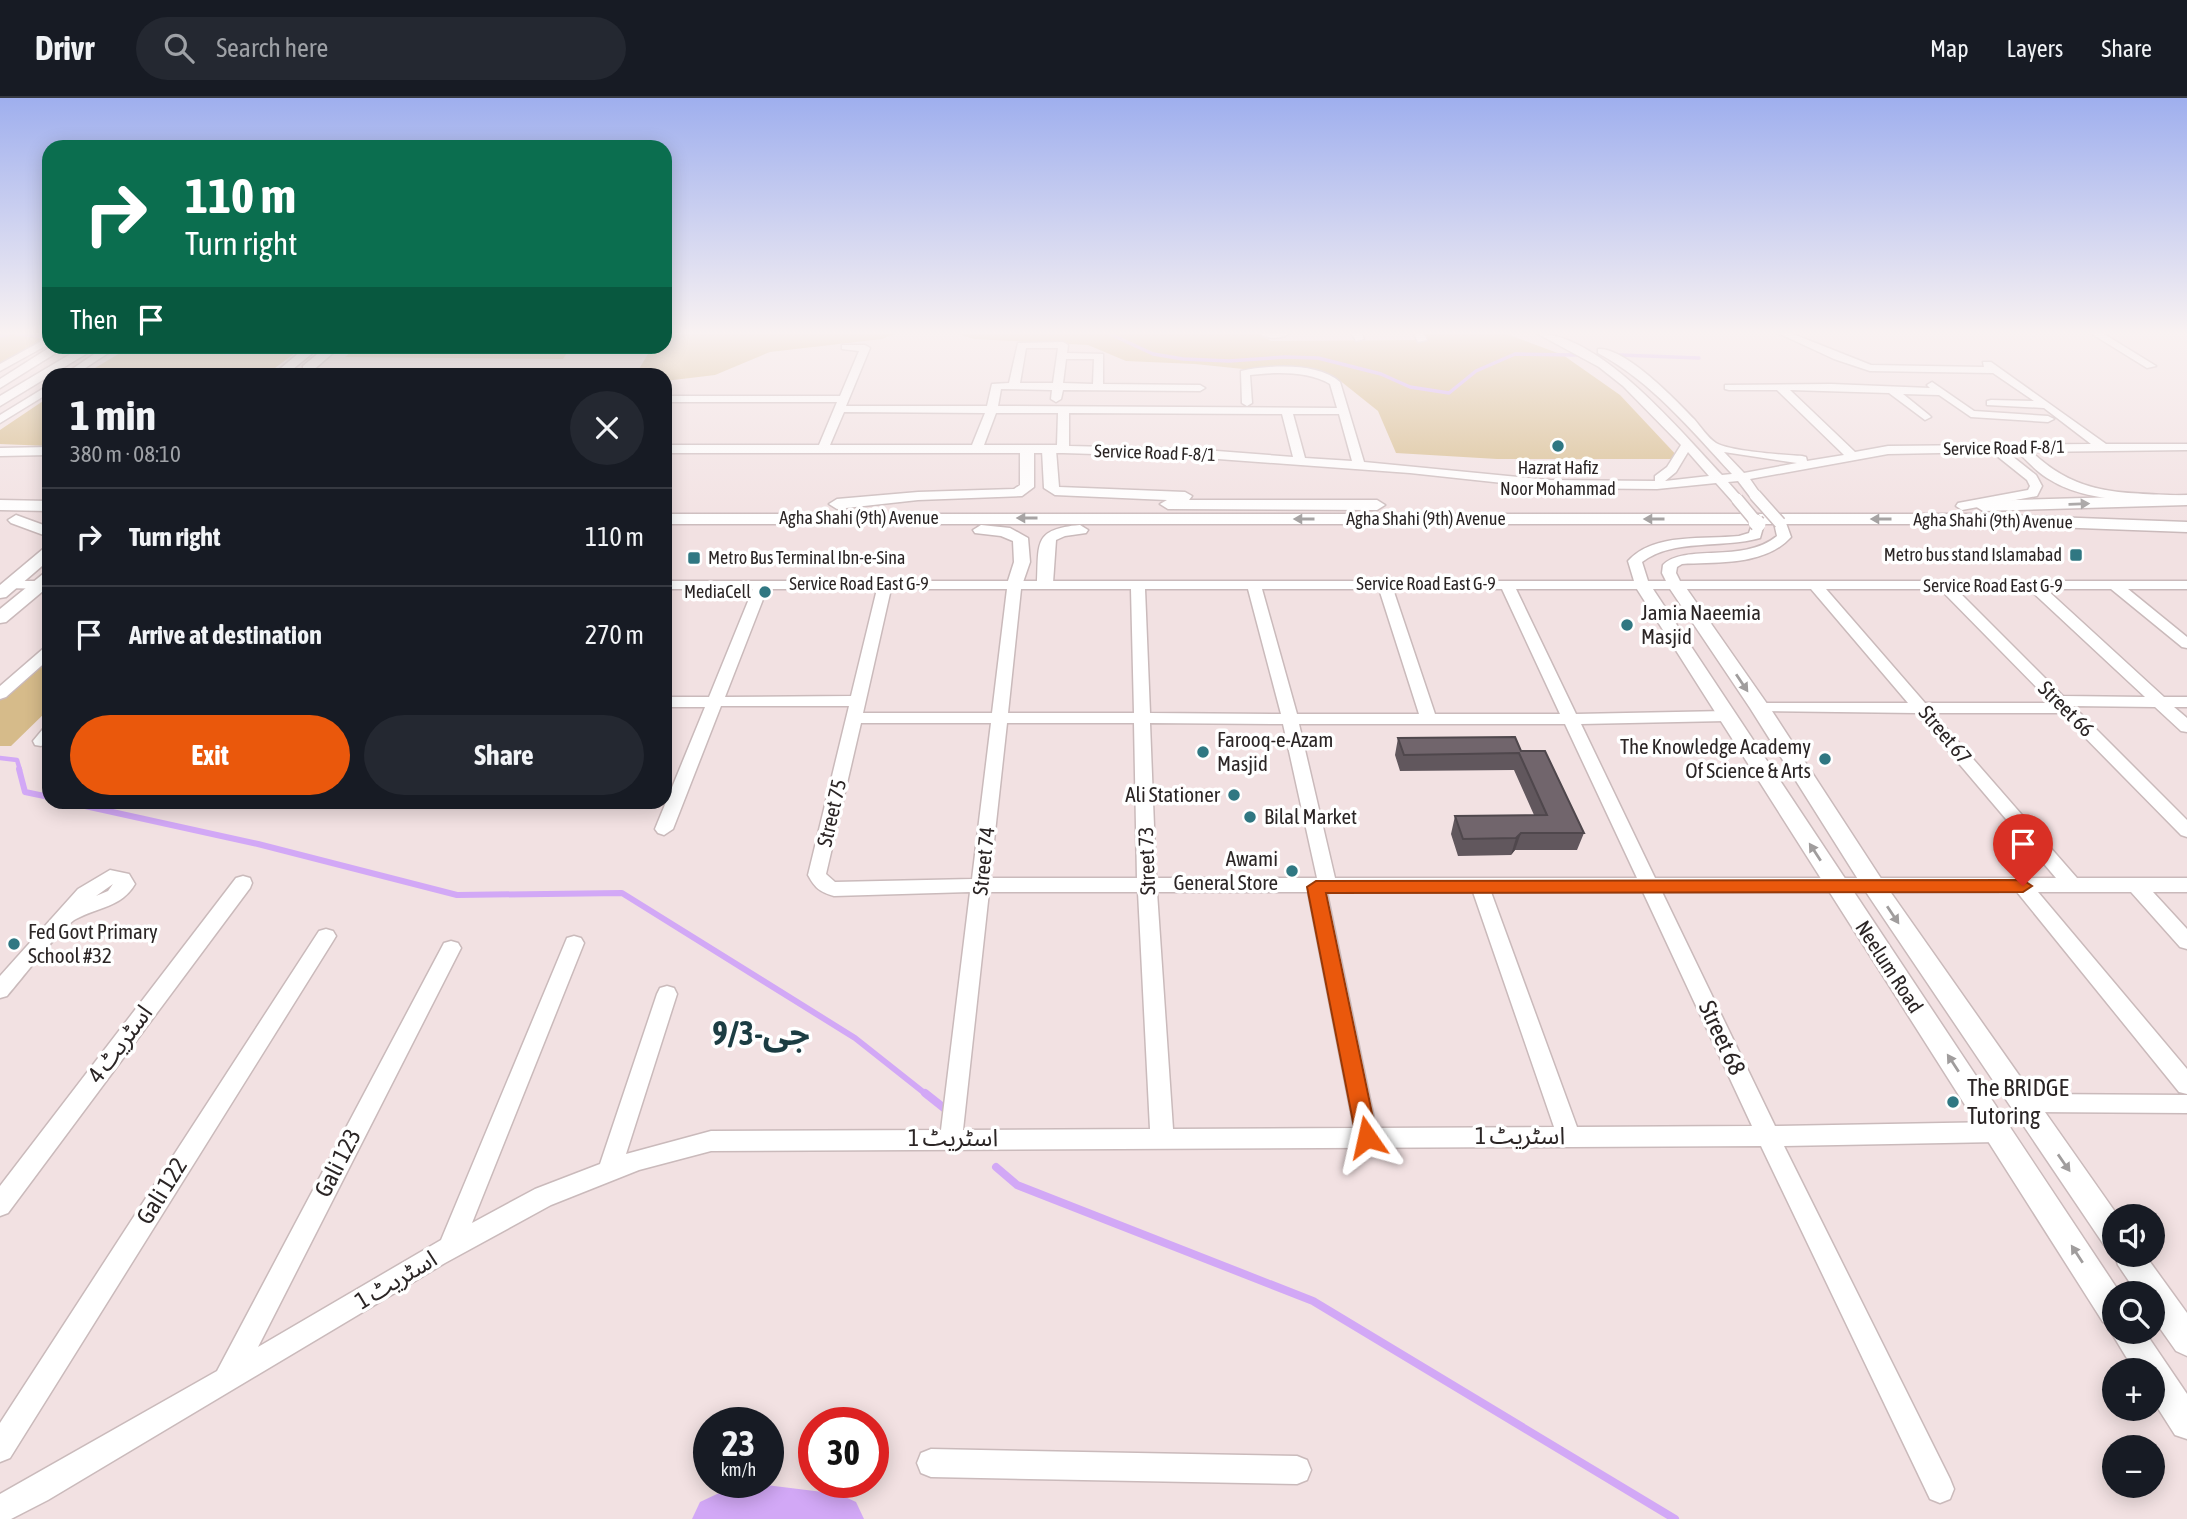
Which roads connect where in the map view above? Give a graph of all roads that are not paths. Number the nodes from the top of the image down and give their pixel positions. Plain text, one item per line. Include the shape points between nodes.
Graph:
1 (30, 400) edge
2 (711, 400) edge
3 (843, 400) edge
4 (993, 400) edge
5 (1059, 400) edge
6 (1202, 400) edge
7 (1340, 400) edge
8 (1648, 400) edge
9 (1666, 400) edge
10 (1794, 400) edge
11 (1904, 400) edge
12 (1952, 400) edge
13 (2040, 400) edge
14 (1991, 403) dead end
15 (842, 404) junction
16 (2047, 405) junction
17 (992, 408) junction
18 (1059, 409) junction
19 (1203, 409) junction
20 (1343, 411) junction
21 (1287, 412) junction
22 (1925, 417) dead end
23 (2048, 419) dead end
24 (0, 420) edge
25 (1687, 445) junction
26 (1712, 446) junction
27 (2019, 447) junction
28 (2102, 447) junction
29 (2187, 447) edge
30 (1994, 448) junction
31 (672, 449) edge
32 (824, 449) junction
33 (977, 449) junction
34 (1027, 450) junction
35 (1056, 450) junction
36 (42, 451) edge
37 (0, 452) edge
38 (1851, 455) junction
39 (1300, 460) junction
40 (1815, 460) junction
41 (1359, 465) junction
42 (1783, 470) junction
43 (1715, 476) junction
44 (1658, 482) junction
45 (1746, 483) junction
46 (1736, 498) junction
47 (2187, 500) edge
48 (0, 505) edge
49 (672, 505) edge
50 (701, 505) junction
51 (42, 506) edge
52 (1962, 506) junction
53 (836, 511) junction
54 (1248, 512) junction
55 (672, 519) edge
56 (690, 519) junction
57 (8, 520) edge
58 (42, 520) edge
59 (2187, 527) edge
60 (42, 529) edge
61 (1713, 556) junction
62 (42, 558) edge
63 (1045, 583) junction
64 (1138, 583) junction
65 (42, 584) edge
66 (762, 584) junction
67 (885, 584) junction
68 (1015, 584) junction
69 (1254, 584) junction
70 (1384, 584) junction
71 (672, 585) edge
72 (1507, 585) junction
73 (2187, 585) edge
74 (42, 586) edge
75 (1643, 586) junction
76 (1676, 586) junction
77 (1751, 586) junction
78 (1816, 586) junction
79 (1945, 586) junction
80 (2034, 586) junction
81 (2116, 586) junction
82 (5, 589) edge
83 (0, 618) edge
84 (2187, 644) edge
85 (42, 657) edge
86 (0, 694) edge
87 (858, 701) junction
88 (672, 702) edge
89 (715, 702) junction
90 (2159, 702) junction
91 (2187, 702) edge
92 (2061, 705) junction
93 (1760, 708) junction
94 (1921, 708) junction
95 (1726, 716) junction
96 (855, 718) junction
97 (999, 719) junction
98 (1141, 719) junction
99 (1290, 719) junction
100 (1429, 719) junction
101 (1570, 719) junction
102 (2187, 727) edge
103 (664, 829) dead end
104 (2187, 831) edge
105 (243, 883) dead end
106 (982, 885) junction
107 (1650, 885) junction
108 (2072, 885) junction
109 (2187, 885) edge
110 (1147, 886) junction
111 (1480, 886) junction
112 (1874, 886) junction
113 (2023, 886) junction
114 (2136, 886) junction
115 (1322, 887) junction
116 (1838, 887) junction
117 (68, 914) dead end
118 (326, 936) dead end
119 (2187, 942) edge
120 (574, 943) dead end
121 (451, 948) dead end
122 (0, 990) edge
123 (667, 994) dead end
124 (2187, 1085) edge
125 (2022, 1103) junction
126 (2187, 1104) edge
127 (1998, 1132) junction
128 (1569, 1136) junction
129 (1768, 1136) junction
130 (1367, 1137) junction
131 (951, 1138) junction
132 (1162, 1138) junction
133 (609, 1171) junction
134 (0, 1205) edge
135 (2102, 1218) edge
136 (449, 1249) junction
137 (2136, 1267) edge
138 (2102, 1292) edge
139 (2187, 1340) edge
140 (2135, 1344) edge
141 (227, 1379) junction
142 (2187, 1423) edge
143 (0, 1448) edge
144 (931, 1463) dead end
145 (1297, 1470) dead end
146 (1940, 1489) dead end
147 (0, 1509) edge

1 - 24 street
2 - 15 street
3 - 15 street
4 - 17 street
5 - 18 street
6 - 19 street
7 - 20 street
8 - 25 street
9 - 26 street
10 - 38 street
11 - 22 street
12 - 23 street via 1972,414
13 - 16 street
14 - 16 street
15 - 17 street
15 - 32 street
16 - 28 street
17 - 18 street
17 - 33 street
18 - 19 street
18 - 35 street
19 - 21 street
20 - 21 street
20 - 41 street
21 - 39 street
25 - 43 street
25 - 44 street
26 - 40 street
26 - 45 street
27 - 28 street, Service Road F-8/1
27 - 30 street, Service Road F-8/1
27 - 47 street via 2068,484 2115,494
28 - 29 street, Service Road F-8/1
30 - 38 street, Service Road F-8/1
30 - 52 street via 2032,478 2033,493
31 - 32 street, Service Road F-8/1
32 - 33 street, Service Road F-8/1
33 - 34 street, Service Road F-8/1
34 - 35 street, Service Road F-8/1
34 - 53 main road via 1027,487 1017,493 918,496
35 - 39 street, Service Road F-8/1
35 - 54 main road via 1051,488 1055,491 1182,496
36 - 37 street
38 - 40 street, Service Road F-8/1
39 - 41 street, Service Road F-8/1
40 - 42 street, Service Road F-8/1
40 - 45 street, Service Road F-8/1
41 - 44 street, Service Road F-8/1 via 1550,484
42 - 45 street
42 - 45 street, Service Road F-8/1
43 - 44 street, Service Road F-8/1
43 - 45 street, Service Road F-8/1
43 - 46 street
44 - 46 street
45 - 61 street, bridge via 1780,523 1784,537 1775,547
46 - 75 street, bridge via 1758,524 1755,536 1643,553 1635,561
52 -> 47 main road, Agha Shahi (9th) Avenue
48 - 51 main road
49 - 50 main road, Agha Shahi (9th) Avenue
50 - 53 main road, Agha Shahi (9th) Avenue
50 - 56 main road via 709,510 706,514
52 - 54 main road, Agha Shahi (9th) Avenue
53 - 54 main road, Agha Shahi (9th) Avenue
53 - 56 main road, Agha Shahi (9th) Avenue
53 - 68 main road via 908,529 1004,531 1020,538 1023,557
59 -> 54 main road, Agha Shahi (9th) Avenue via 1974,519
54 - 63 main road via 1202,529 1058,531 1046,540
55 - 56 main road, Agha Shahi (9th) Avenue
57 - 58 main road
57 - 60 main road
61 - 76 street via 1670,565
61 - 77 street via 1708,563 1717,574
62 - 82 main road
63 - 64 street, Service Road East G-9
63 - 68 street, Service Road East G-9
64 - 69 street, Service Road East G-9
64 - 98 street, Street 73
65 - 82 street
66 - 67 street, Service Road East G-9
66 - 71 street, Service Road East G-9
66 - 89 street
67 - 68 street, Service Road East G-9
67 - 87 street, Street 75
68 - 97 street, Street 74
69 - 70 street, Service Road East G-9
69 - 99 street
70 - 72 street, Service Road East G-9
70 - 100 street
72 - 75 street, Service Road East G-9
72 - 101 street, Street 68
73 - 81 street, Service Road East G-9
74 - 83 main road
75 - 76 street, Service Road East G-9
75 - 95 main road, Neelum Road
76 - 77 street, Service Road East G-9
76 -> 93 main road, Neelum Road
77 - 78 street, Service Road East G-9
78 - 79 street, Service Road East G-9
78 - 94 street, Street 67
79 - 80 street, Service Road East G-9
79 - 92 street, Street 66
80 - 81 street, Service Road East G-9
80 - 90 street
81 - 84 street
85 - 86 street
87 - 89 street
87 - 96 street, Street 75
88 - 89 street
89 - 103 street
90 - 91 street
90 - 92 street
90 - 102 street
92 - 94 street
92 - 104 street, Street 66
93 - 94 street
93 - 112 main road, Neelum Road
94 - 108 street, Street 67
95 - 101 street
116 -> 95 main road, Neelum Road
96 - 97 street
96 - 106 street, Street 75 via 817,875 824,886 854,890
97 - 98 street
97 - 106 street, Street 74
98 - 99 street
98 - 110 street, Street 73
99 - 100 street
99 - 115 street
100 - 101 street
101 - 107 street, Street 68
105 - 134 street, اسٹریٹ 4
106 - 110 street
106 - 131 street, Street 74
107 - 111 street
107 - 116 street
107 - 129 street, Street 68
108 - 113 street
108 - 114 street
109 - 114 street
110 - 115 street
110 - 132 street, Street 73
111 - 115 street
111 - 128 street
112 - 113 street
112 - 116 street
112 -> 125 main road, Neelum Road
113 - 124 street
114 - 119 street
115 - 130 street
127 -> 116 main road, Neelum Road
117 - 122 street via 115,896 126,884 110,877 85,894
118 - 143 street, Gali 122
120 - 136 street
121 - 141 street, Gali 123
123 - 133 street
125 - 126 street
125 -> 135 main road, Neelum Road
127 - 129 street, اسٹریٹ 1
138 -> 127 main road, Neelum Road
128 - 129 street, اسٹریٹ 1
128 - 130 street, اسٹریٹ 1
129 - 146 street, Street 68
130 - 132 street, اسٹریٹ 1
131 - 132 street, اسٹریٹ 1
131 - 133 street, اسٹریٹ 1 via 711,1141
133 - 136 street, اسٹریٹ 1 via 543,1197
136 - 141 street, اسٹریٹ 1
137 - 139 main road
140 - 142 main road
141 - 147 street, اسٹریٹ 1
144 - 145 street

